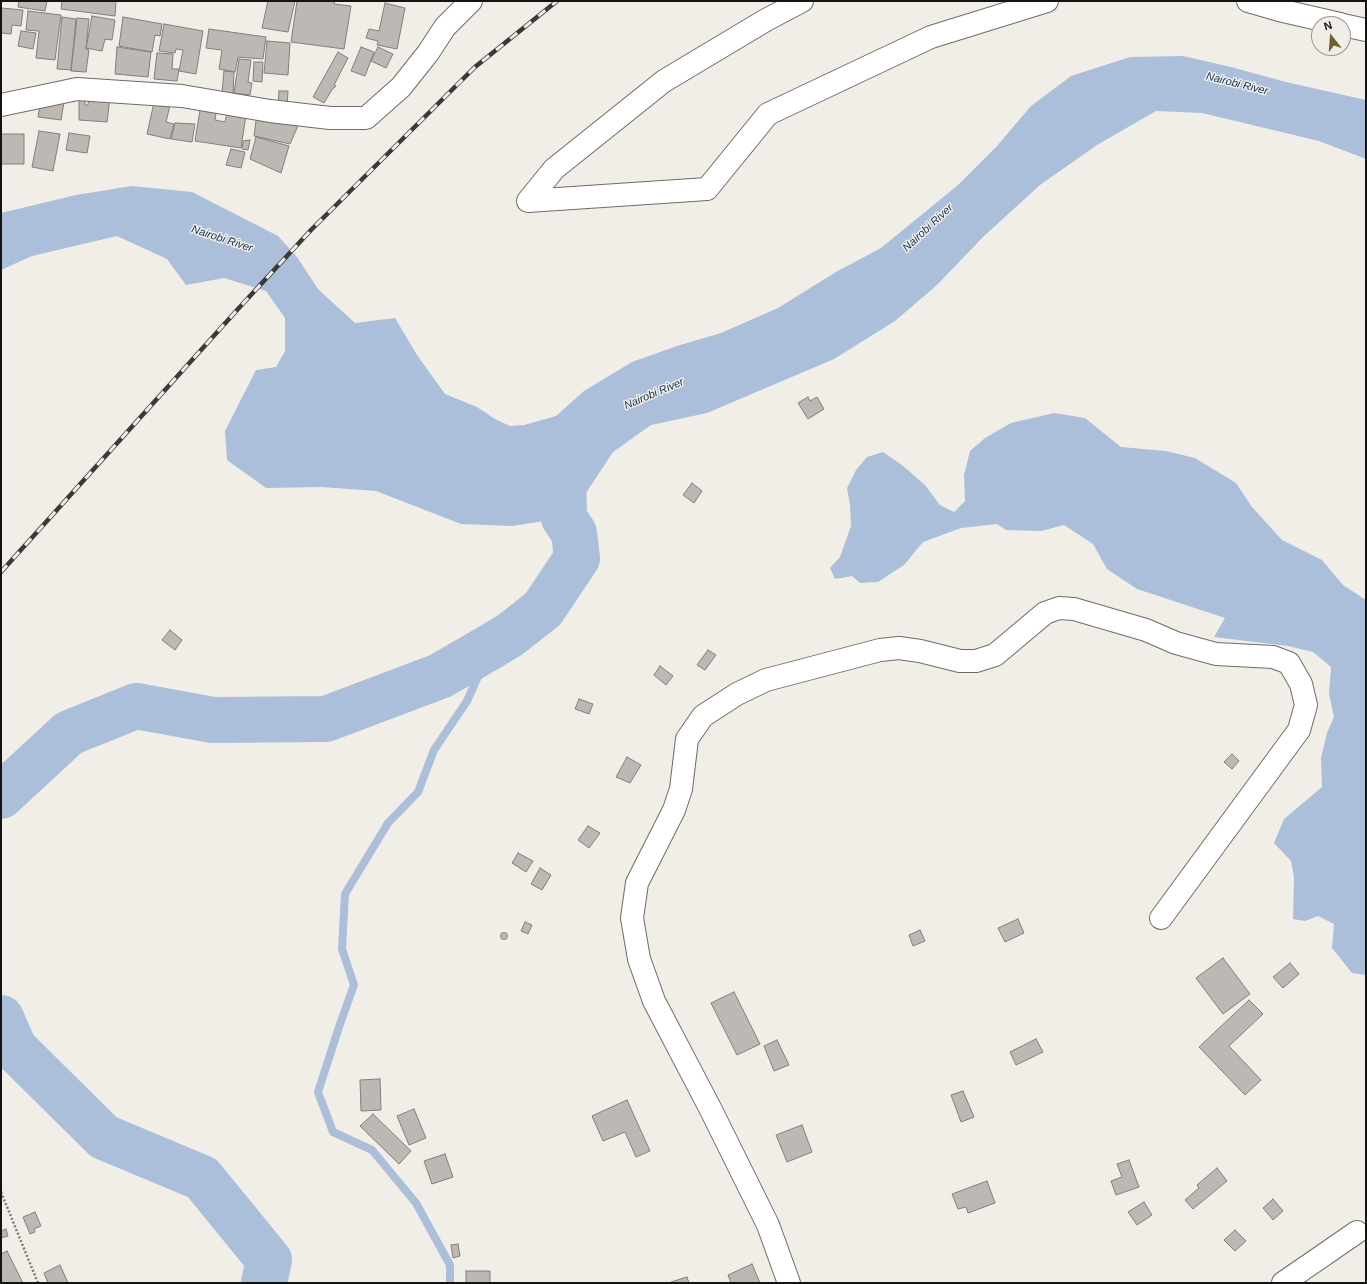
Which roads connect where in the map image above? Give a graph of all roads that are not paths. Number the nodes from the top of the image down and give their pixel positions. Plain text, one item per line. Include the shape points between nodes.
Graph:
1 (802, 1) edge
2 (1047, 1) edge
3 (1248, 1) edge
4 (463, 2) edge
5 (1311, 17) edge
6 (1351, 26) edge
7 (1366, 30) edge
8 (1, 105) edge
9 (1161, 918) dead end
10 (1357, 1232) dead end
11 (789, 1283) edge
12 (1283, 1283) edge

1 - 2 street via 664,81 554,169 528,201 707,189 768,114 931,37
3 - 5 street
4 - 8 street via 401,87 366,118 330,118 270,112 182,96 77,90
6 - 7 street
9 - 11 street via 1299,730 1306,705 1302,684 1289,663 1273,657 1216,654 1176,643 1146,630 1074,609 1059,608 1044,613 995,655 976,661 960,661 920,650 880,650 766,680 736,694 703,716 687,739 681,789 674,810 637,883 632,918 639,959 654,1001 768,1225
10 - 12 street

